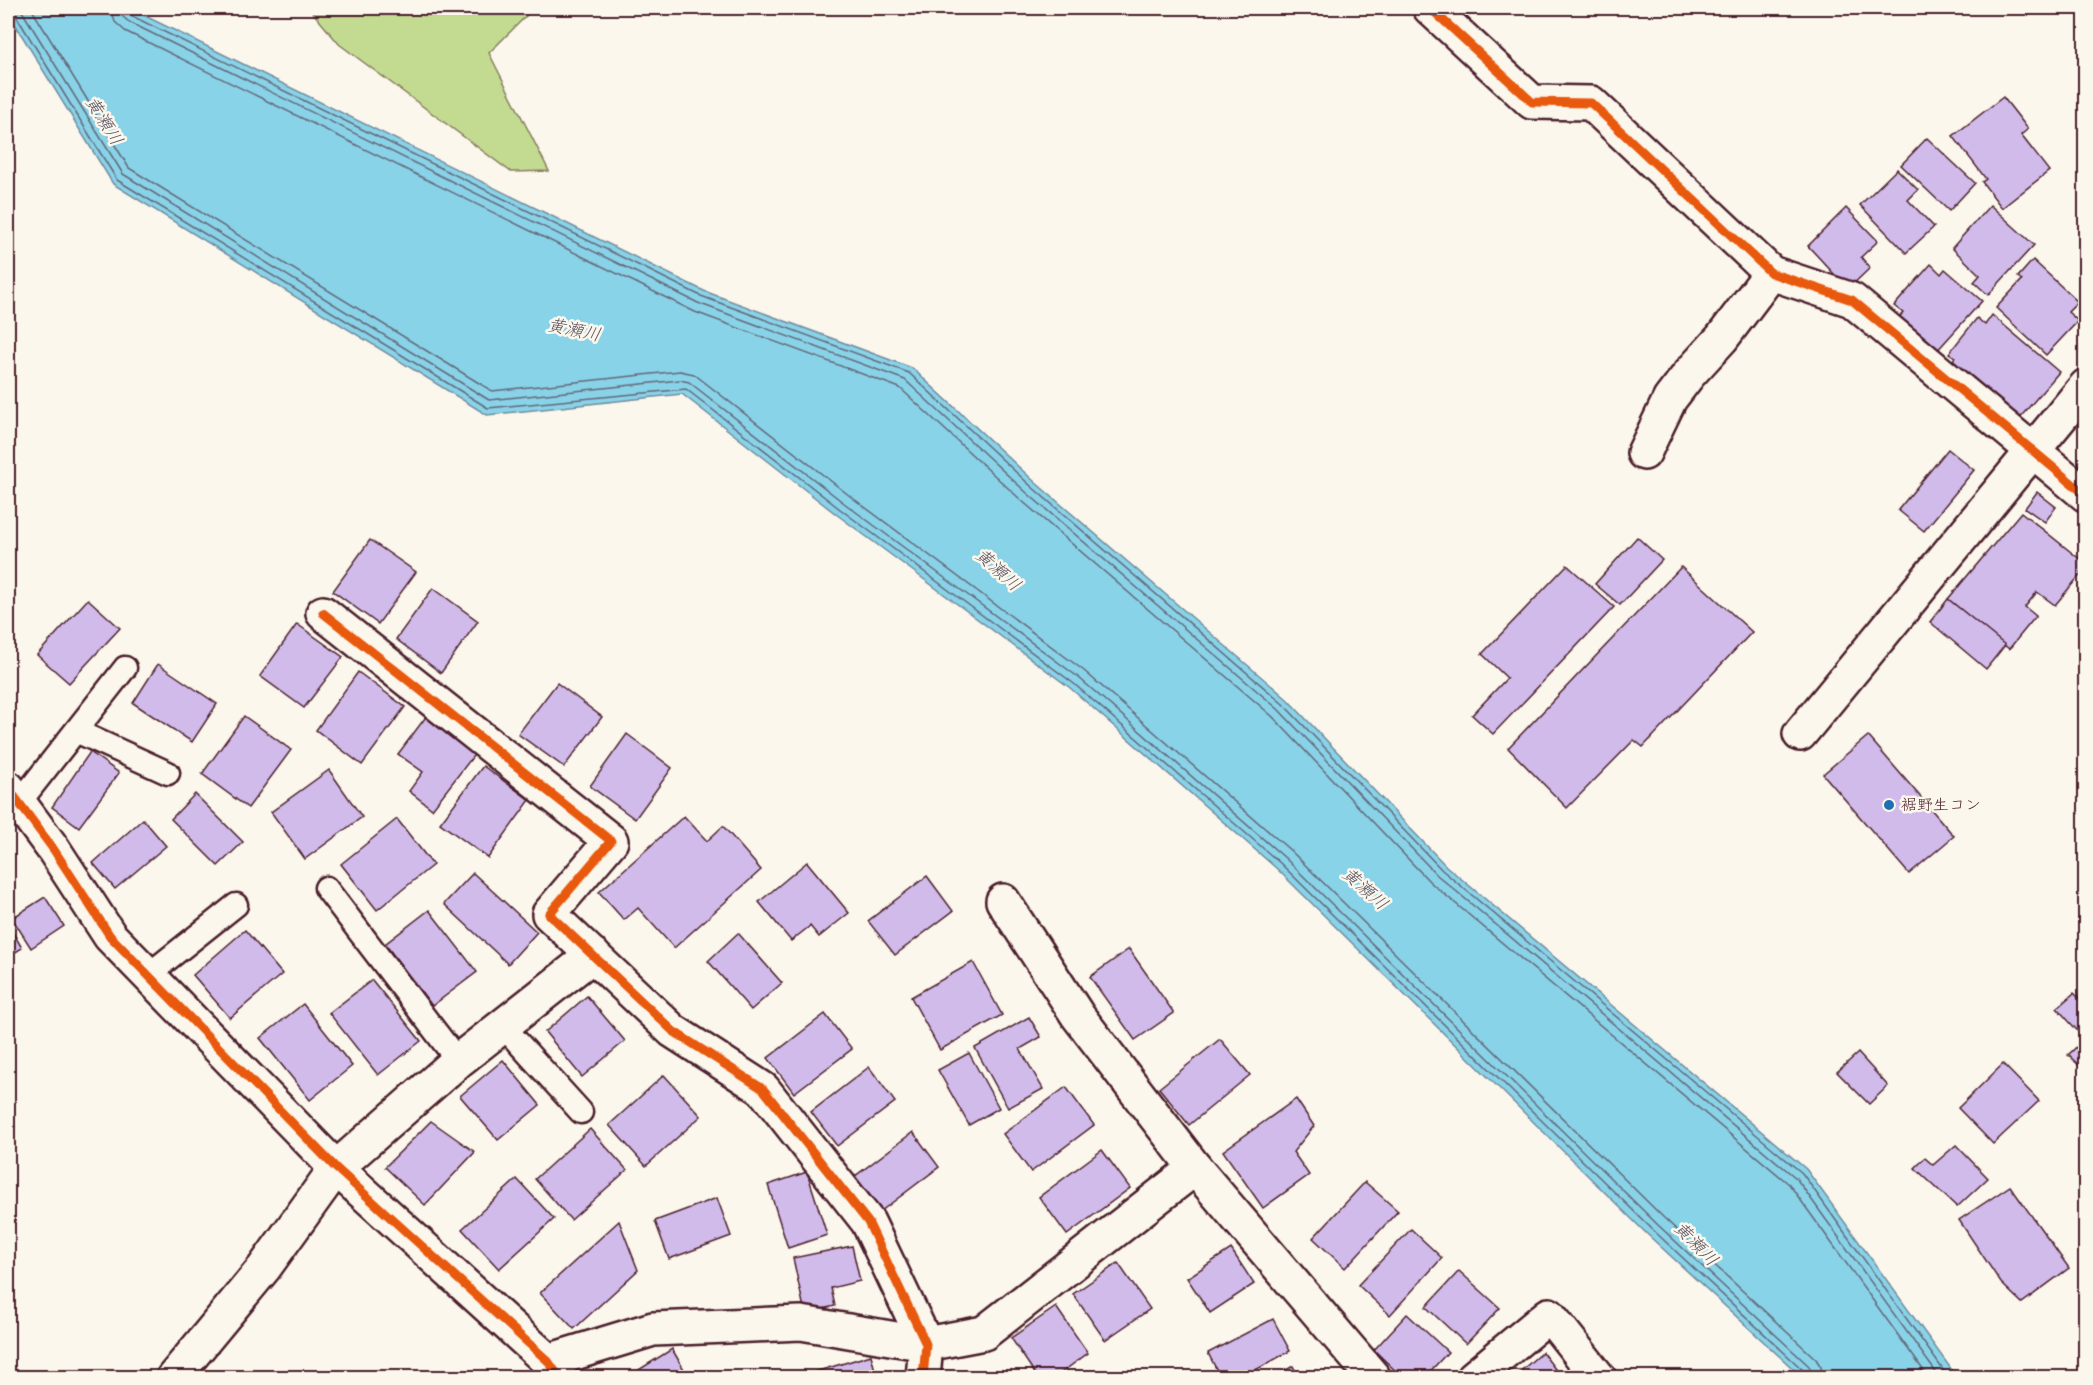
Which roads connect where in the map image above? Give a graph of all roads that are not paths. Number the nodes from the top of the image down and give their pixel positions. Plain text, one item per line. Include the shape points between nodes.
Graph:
1 (1430, 8) edge
2 (1771, 273) junction
3 (2085, 386) edge
4 (2034, 451) junction
5 (1644, 453) dead end
6 (2085, 495) edge
7 (323, 613) dead end
8 (125, 668) dead end
9 (76, 731) junction
10 (1800, 734) dead end
11 (168, 773) dead end
12 (13, 796) edge
13 (326, 888) dead end
14 (1003, 901) dead end
15 (236, 905) dead end
16 (593, 955) junction
17 (148, 975) junction
18 (503, 1026) junction
19 (458, 1061) junction
20 (581, 1112) dead end
21 (336, 1168) junction
22 (1195, 1168) junction
23 (926, 1344) junction
24 (554, 1369) edge
25 (172, 1377) edge
26 (923, 1377) edge
27 (1374, 1377) edge
28 (1473, 1377) edge
29 (1599, 1377) edge

1 - 2 street via 1532,102 1591,103
2 - 4 street via 1852,300
2 - 5 street via 1722,339 1670,399
3 - 4 street
4 - 6 street
4 - 10 street
7 - 16 street via 611,841 549,914
8 - 9 lane
9 - 11 lane
9 - 12 lane
12 - 17 street via 110,936
13 - 19 lane
14 - 22 street via 1077,1016
15 - 17 lane
16 - 18 street
16 - 23 street via 673,1031 763,1089 868,1222
17 - 21 street
18 - 19 street
18 - 20 lane
19 - 21 street
21 - 24 street
21 - 25 street via 264,1268
22 - 23 street via 984,1333
22 - 27 street
23 - 24 street via 801,1323 653,1329
23 - 26 street
28 - 29 street via 1549,1315

